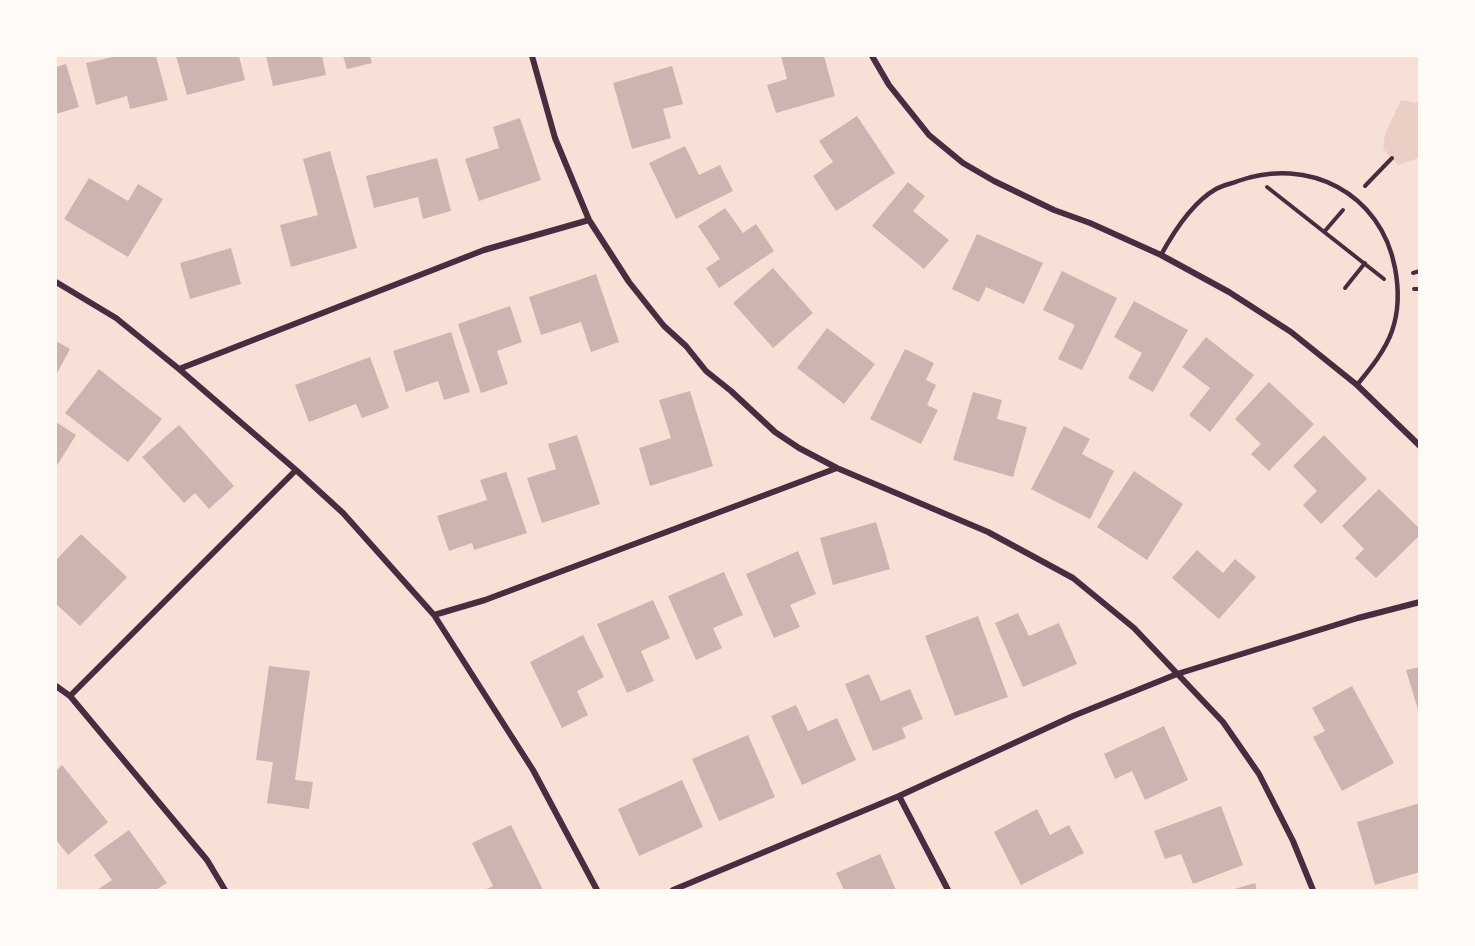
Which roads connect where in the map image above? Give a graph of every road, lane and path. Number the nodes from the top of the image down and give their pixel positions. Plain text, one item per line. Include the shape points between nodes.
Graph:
1 (532, 56) edge
2 (872, 56) edge
3 (1392, 158) dead end
4 (1253, 176) junction
5 (1365, 186) dead end
6 (1343, 210) dead end
7 (589, 220) junction
8 (1323, 232) junction
9 (1161, 255) junction
10 (1365, 263) junction
11 (1419, 271) edge
12 (1413, 273) dead end
13 (1387, 281) dead end
14 (56, 282) edge
15 (1345, 288) dead end
16 (179, 369) junction
17 (1357, 385) junction
18 (1419, 447) edge
19 (837, 468) junction
20 (296, 470) junction
21 (1419, 602) edge
22 (434, 615) junction
23 (1177, 674) junction
24 (56, 686) edge
25 (70, 696) junction
26 (899, 796) junction
27 (225, 891) edge
28 (597, 891) edge
29 (674, 891) edge
30 (948, 891) edge
31 (1312, 891) edge

1 - 7 street via 555,138
2 - 9 street via 889,85 929,135 963,163 1054,210
3 - 5 path
4 - 8 path
4 - 9 lane via 1215,189 1185,216
4 - 17 lane via 1299,173 1341,189 1376,222 1391,249 1398,293 1394,323 1374,365
6 - 8 path
7 - 16 street via 484,250
7 - 19 street via 629,282 706,371 775,432
8 - 10 path
9 - 17 street via 1291,332
10 - 13 path
10 - 15 path
11 - 12 path
14 - 16 street via 116,318
16 - 20 street
17 - 18 street
19 - 22 street via 484,600
19 - 23 street via 988,532 1073,578 1134,628
20 - 22 street via 344,513
20 - 25 street
21 - 23 street
22 - 28 street via 533,770
23 - 26 street via 1073,716
23 - 31 street via 1223,722 1259,774 1293,841
24 - 25 street
25 - 27 street via 207,860
26 - 29 street
26 - 30 street

